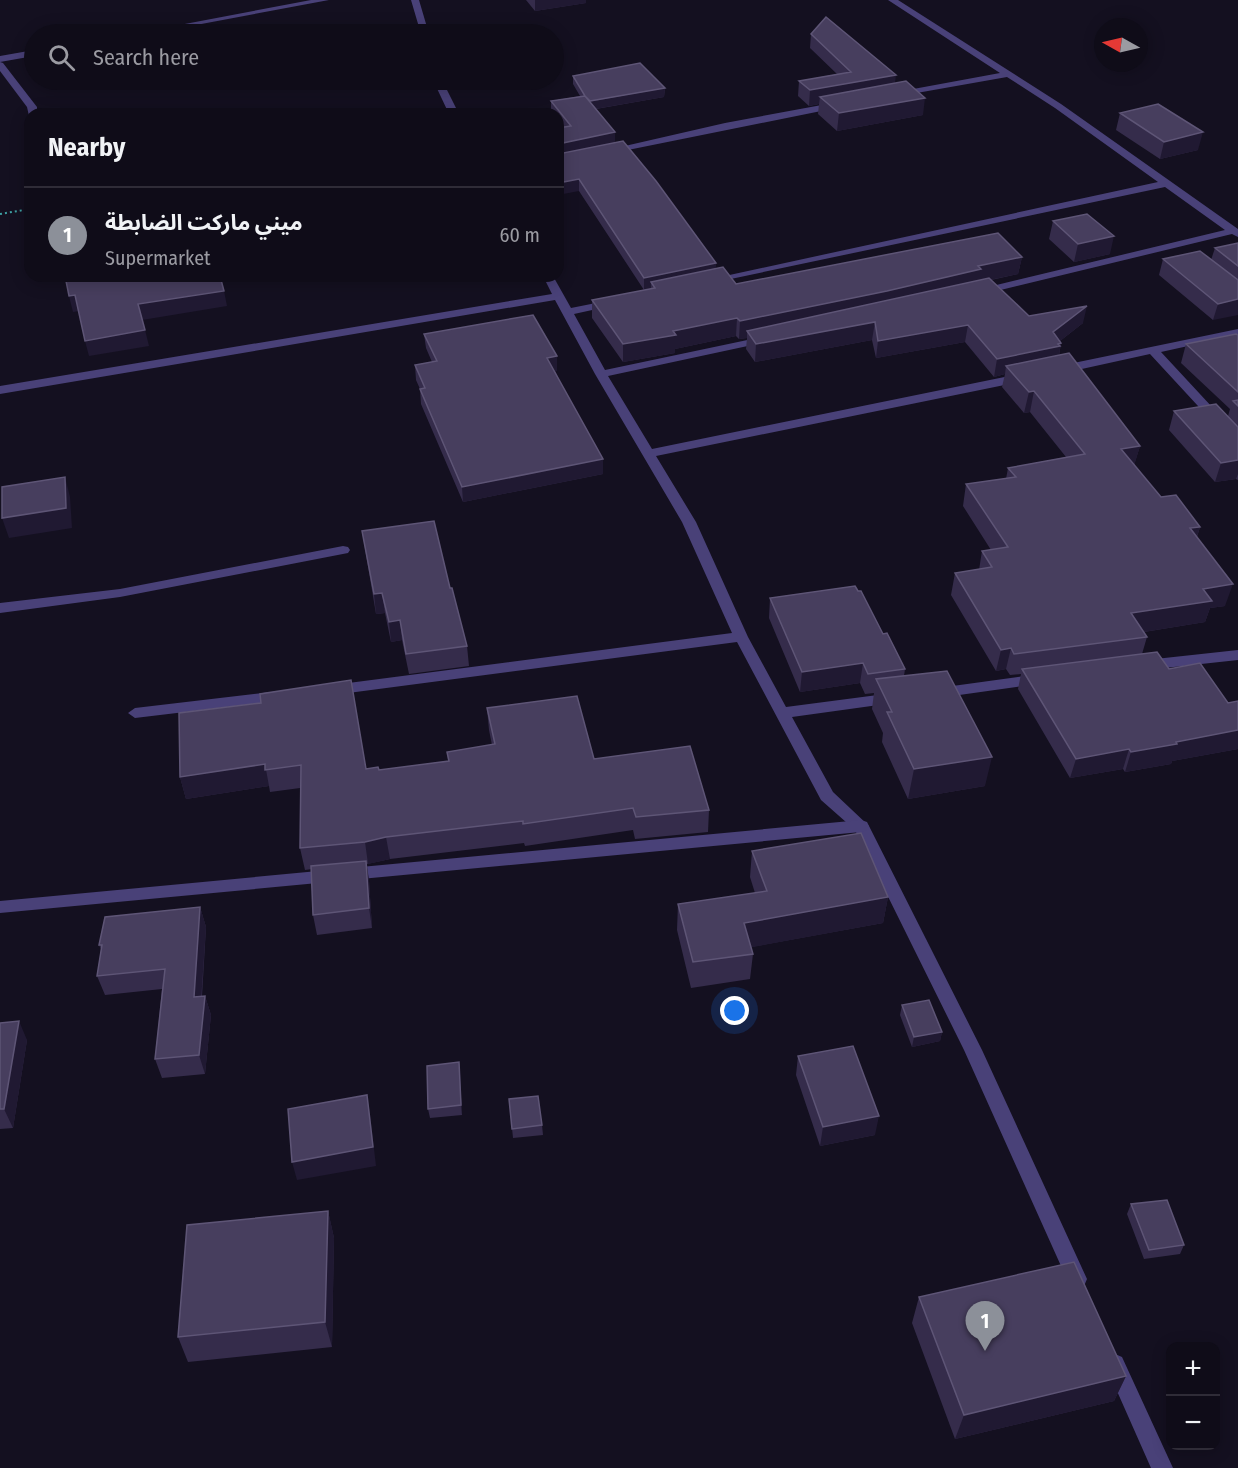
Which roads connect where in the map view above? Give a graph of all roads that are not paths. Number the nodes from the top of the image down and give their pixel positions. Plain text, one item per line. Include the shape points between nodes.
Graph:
1 (325, 0) edge
2 (415, 0) edge
3 (892, 0) edge
4 (192, 24) edge
5 (422, 24) edge
6 (24, 55) edge
7 (0, 59) edge
8 (0, 65) edge
9 (1009, 74) junction
10 (443, 90) edge
11 (882, 97) edge
12 (848, 104) edge
13 (32, 108) edge
14 (451, 108) edge
15 (603, 152) edge
16 (1168, 183) junction
17 (1235, 232) edge
18 (551, 282) edge
19 (695, 285) edge
20 (966, 295) edge
21 (559, 296) junction
22 (626, 300) edge
23 (569, 312) junction
24 (1238, 332) edge
25 (783, 336) edge
26 (1154, 351) junction
27 (601, 374) junction
28 (0, 390) edge
29 (1238, 442) edge
30 (650, 453) junction
31 (343, 550) dead end
32 (0, 608) edge
33 (741, 636) junction
34 (1238, 655) edge
35 (1134, 666) edge
36 (1052, 677) edge
37 (319, 692) edge
38 (296, 694) edge
39 (135, 713) dead end
40 (783, 713) junction
41 (861, 825) junction
42 (0, 907) edge
43 (1084, 1296) edge
44 (1109, 1350) edge
45 (1162, 1468) edge

1 - 4 street
2 - 5 street
3 - 9 street
6 - 7 street
8 - 13 street
9 - 11 street
9 - 16 street
10 - 14 street
12 - 15 street
16 - 17 street
16 - 19 street
17 - 20 street via 1181,248
18 - 21 street
21 - 23 street
21 - 28 street
22 - 23 street
23 - 27 street
24 - 26 street
25 - 27 street
26 - 29 street
26 - 30 street
27 - 30 street
30 - 33 street via 689,522
31 - 32 street via 120,593
33 - 37 street
33 - 40 street
34 - 35 street
36 - 40 street
38 - 39 street
40 - 41 street via 827,796
41 - 42 street
41 - 43 street via 973,1050
44 - 45 street

